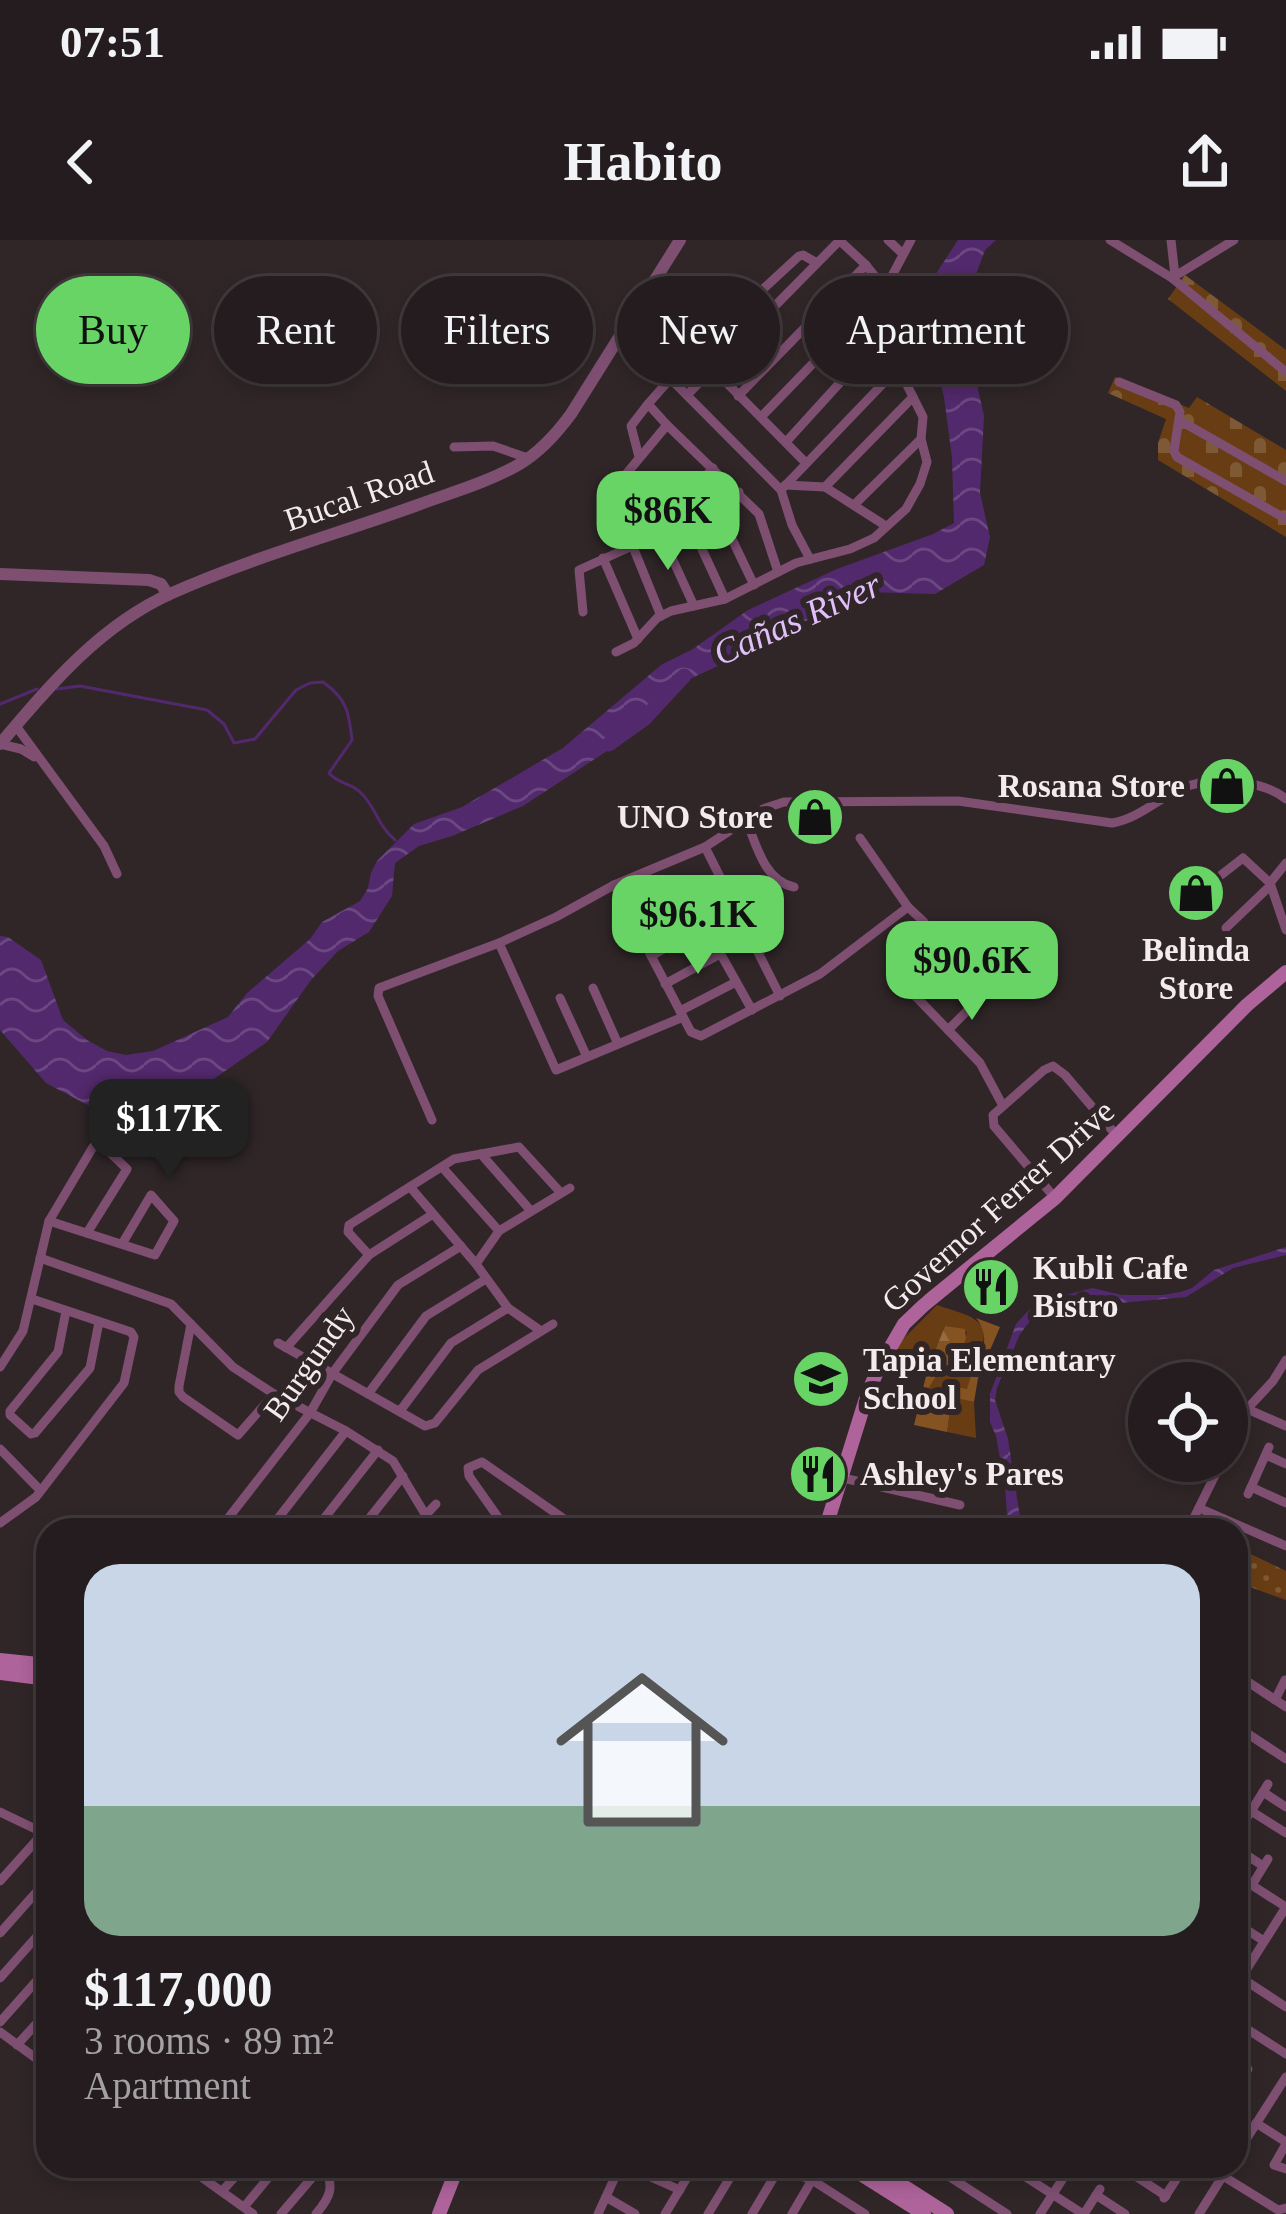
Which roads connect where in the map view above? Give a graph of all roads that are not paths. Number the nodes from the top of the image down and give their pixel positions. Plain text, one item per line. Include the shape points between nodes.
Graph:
1 (680, 240) edge
2 (840, 240) edge
3 (888, 240) edge
4 (911, 240) edge
5 (1110, 240) edge
6 (1171, 240) edge
7 (1234, 240) edge
8 (903, 254) junction
9 (817, 263) junction
10 (866, 265) junction
11 (657, 276) edge
12 (778, 276) edge
13 (874, 276) edge
14 (892, 276) edge
15 (1174, 277) junction
16 (780, 300) edge
17 (617, 338) edge
18 (804, 372) edge
19 (1286, 372) edge
20 (1119, 382) dead end
21 (666, 384) edge
22 (677, 384) edge
23 (697, 384) edge
24 (727, 384) edge
25 (839, 384) edge
26 (882, 384) edge
27 (906, 384) edge
28 (687, 395) junction
29 (738, 396) junction
30 (913, 397) junction
31 (648, 404) junction
32 (760, 417) junction
33 (1179, 420) junction
34 (667, 425) junction
35 (921, 439) junction
36 (786, 442) junction
37 (454, 447) dead end
38 (639, 457) junction
39 (528, 458) junction
40 (805, 462) junction
41 (713, 468) junction
42 (1286, 481) edge
43 (825, 487) junction
44 (783, 490) junction
45 (739, 493) junction
46 (681, 503) junction
47 (855, 504) junction
48 (717, 508) junction
49 (701, 514) junction
50 (759, 514) junction
51 (1286, 519) edge
52 (689, 521) junction
53 (886, 526) junction
54 (661, 534) junction
55 (633, 547) junction
56 (603, 558) junction
57 (810, 560) junction
58 (778, 572) junction
59 (0, 574) edge
60 (754, 585) junction
61 (168, 595) junction
62 (725, 599) junction
63 (694, 606) junction
64 (583, 612) dead end
65 (662, 616) junction
66 (638, 638) junction
67 (616, 652) dead end
68 (16, 726) junction
69 (0, 744) edge
70 (41, 761) junction
71 (1286, 799) edge
72 (746, 819) junction
73 (860, 838) dead end
74 (705, 847) junction
75 (1286, 862) edge
76 (117, 874) dead end
77 (1270, 884) junction
78 (614, 885) junction
79 (794, 886) dead end
80 (1194, 896) dead end
81 (658, 902) junction
82 (908, 907) junction
83 (628, 913) junction
84 (924, 922) dead end
85 (705, 926) junction
86 (1226, 928) dead end
87 (1286, 930) edge
88 (677, 941) junction
89 (500, 944) junction
90 (720, 954) junction
91 (651, 956) junction
92 (1286, 972) edge
93 (894, 974) dead end
94 (1024, 974) dead end
95 (736, 982) junction
96 (665, 984) junction
97 (593, 988) dead end
98 (780, 996) junction
99 (560, 998) dead end
100 (752, 1010) junction
101 (682, 1014) junction
102 (948, 1030) junction
103 (619, 1044) junction
104 (587, 1057) junction
105 (1003, 1106) junction
106 (432, 1120) dead end
107 (1118, 1136) junction
108 (481, 1154) junction
109 (442, 1167) junction
110 (411, 1188) junction
111 (1055, 1198) junction
112 (531, 1211) junction
113 (433, 1214) junction
114 (49, 1221) junction
115 (499, 1231) junction
116 (87, 1233) junction
117 (122, 1244) junction
118 (460, 1246) junction
119 (369, 1255) junction
120 (40, 1258) junction
121 (476, 1264) junction
122 (486, 1279) junction
123 (32, 1299) junction
124 (508, 1308) junction
125 (66, 1311) junction
126 (99, 1322) junction
127 (191, 1324) junction
128 (554, 1324) dead end
129 (541, 1331) junction
130 (2, 1360) edge
131 (1286, 1360) edge
132 (332, 1374) junction
133 (1274, 1381) junction
134 (1286, 1386) edge
135 (274, 1394) junction
136 (368, 1394) junction
137 (1248, 1407) edge
138 (1248, 1410) edge
139 (400, 1412) junction
140 (310, 1413) junction
141 (1286, 1426) edge
142 (346, 1431) junction
143 (0, 1449) edge
144 (378, 1450) junction
145 (1286, 1464) edge
146 (403, 1476) junction
147 (842, 1478) junction
148 (1212, 1482) edge
149 (40, 1490) junction
150 (1286, 1502) edge
151 (0, 1503) edge
152 (436, 1504) dead end
153 (960, 1505) dead end
154 (1199, 1508) junction
155 (425, 1514) junction
156 (12, 1515) junction
157 (227, 1518) edge
158 (278, 1518) edge
159 (324, 1518) edge
160 (370, 1518) edge
161 (422, 1518) edge
162 (499, 1518) edge
163 (563, 1518) edge
164 (829, 1518) edge
165 (1194, 1518) edge
166 (1222, 1518) edge
167 (0, 1523) edge
168 (1248, 1529) edge
169 (1286, 1546) edge
170 (0, 1660) edge
171 (36, 1662) edge
172 (0, 1673) edge
173 (36, 1678) edge
174 (1285, 1680) edge
175 (1248, 1682) edge
176 (1275, 1700) junction
177 (1286, 1707) edge
178 (1248, 1734) edge
179 (1286, 1759) edge
180 (1286, 1807) edge
181 (5, 1814) edge
182 (0, 1828) edge
183 (36, 1829) edge
184 (1286, 1832) edge
185 (36, 1844) edge
186 (1248, 1854) edge
187 (0, 1881) edge
188 (1248, 1882) edge
189 (1252, 1885) junction
190 (36, 1892) edge
191 (1286, 1907) edge
192 (1274, 1926) junction
193 (1248, 1931) edge
194 (0, 1933) edge
195 (1286, 1934) edge
196 (36, 1938) edge
197 (1264, 1941) junction
198 (1248, 1964) edge
199 (0, 1978) edge
200 (36, 1982) edge
201 (1248, 1983) edge
202 (1286, 2007) edge
203 (0, 2022) edge
204 (36, 2024) edge
205 (1248, 2030) edge
206 (0, 2032) edge
207 (17, 2044) junction
208 (1286, 2054) edge
209 (36, 2055) edge
210 (1286, 2077) edge
211 (1256, 2123) junction
212 (1248, 2136) edge
213 (1286, 2143) edge
214 (1286, 2169) edge
215 (210, 2178) edge
216 (234, 2178) edge
217 (270, 2178) edge
218 (313, 2178) edge
219 (330, 2178) edge
220 (454, 2178) edge
221 (616, 2178) edge
222 (652, 2178) edge
223 (687, 2178) edge
224 (730, 2178) edge
225 (771, 2178) edge
226 (807, 2178) edge
227 (867, 2178) edge
228 (891, 2178) edge
229 (951, 2178) edge
230 (1035, 2178) edge
231 (1063, 2178) edge
232 (1136, 2178) edge
233 (1177, 2178) edge
234 (1222, 2178) edge
235 (1235, 2178) edge
236 (812, 2180) junction
237 (223, 2190) junction
238 (680, 2190) junction
239 (1053, 2194) junction
240 (606, 2197) junction
241 (842, 2199) junction
242 (1286, 2208) edge
243 (248, 2210) edge
244 (281, 2214) edge
245 (316, 2214) edge
246 (440, 2214) edge
247 (598, 2214) edge
248 (635, 2214) edge
249 (665, 2214) edge
250 (708, 2214) edge
251 (752, 2214) edge
252 (792, 2214) edge
253 (833, 2214) edge
254 (866, 2214) edge
255 (924, 2214) edge
256 (947, 2214) edge
257 (1006, 2214) edge
258 (1040, 2214) edge
259 (1083, 2214) edge
260 (1125, 2214) edge
261 (1199, 2214) edge

1 - 11 street, Bucal Road
2 - 9 street
2 - 10 street
3 - 8 street
4 - 8 street
5 - 15 street
6 - 15 street
7 - 15 street
8 - 14 street
9 - 12 street via 799,256
9 - 16 street
10 - 13 street
10 - 29 street
15 - 19 street
17 - 39 street, Bucal Road via 572,414
18 - 32 street
20 - 33 street via 1176,405
21 - 31 street
22 - 28 street
23 - 28 street
24 - 29 street
25 - 36 street
26 - 40 street
27 - 30 street
28 - 44 street
29 - 32 street
30 - 35 street via 923,417
30 - 43 street
31 - 34 street
31 - 38 street via 632,426
32 - 36 street
33 - 42 street
33 - 51 street via 1177,457
34 - 38 street
34 - 41 street
35 - 47 street
35 - 53 street via 927,462 920,484
36 - 40 street
37 - 39 street via 493,446
38 - 46 street via 627,473
39 - 61 street, Bucal Road
40 - 44 street
41 - 45 street
41 - 46 street
43 - 44 street
43 - 47 street
44 - 50 street
44 - 57 street
45 - 48 street
45 - 50 street
46 - 49 street
47 - 53 street
48 - 49 street
48 - 60 street
49 - 52 street
50 - 58 street
52 - 54 street
52 - 62 street
53 - 57 street via 850,549
54 - 55 street
54 - 63 street
55 - 56 street
55 - 65 street
56 - 64 street via 579,570
56 - 66 street
57 - 58 street
58 - 60 street
59 - 61 street via 149,580
60 - 62 street
61 - 68 street, Bucal Road via 70,664
62 - 63 street
63 - 65 street
65 - 66 street
66 - 67 street
68 - 69 street, Bucal Road
68 - 70 street
69 - 70 street
70 - 76 street
71 - 72 street via 1270,788 1220,782 1190,785 1112,823 958,801 784,802
72 - 74 street
72 - 79 street via 772,875
73 - 82 street
74 - 78 street
74 - 98 street
75 - 77 street
77 - 80 street via 1243,858
77 - 86 street
77 - 87 street
78 - 83 street
78 - 89 street
81 - 83 street
81 - 85 street via 686,892
81 - 88 street
82 - 84 street
82 - 98 street
83 - 91 street
85 - 88 street
85 - 90 street
88 - 91 street
89 - 104 street via 556,1070
89 - 106 street via 377,991
90 - 95 street
90 - 96 street
91 - 96 street
92 - 107 main road, Governor Ferrer Drive
93 - 102 street
94 - 102 street via 983,995
95 - 100 street
95 - 101 street
96 - 101 street
97 - 103 street
98 - 100 street
99 - 104 street
100 - 101 street via 701,1036
101 - 103 street
102 - 105 street via 980,1063
103 - 104 street
105 - 107 street via 1053,1066
105 - 111 street via 994,1126
107 - 111 main road, Governor Ferrer Drive
108 - 109 street
108 - 112 street
108 - 112 street via 519,1147 566,1191
109 - 110 street
109 - 115 street
110 - 113 street
110 - 119 street via 349,1225
111 - 147 main road, Governor Ferrer Drive via 897,1333 867,1395
112 - 115 street
113 - 118 street
113 - 119 street
114 - 116 street
114 - 116 street via 93,1147 102,1145 127,1168
114 - 120 street
115 - 121 street
116 - 117 street
117 - 117 street via 131,1228 151,1195 174,1221 155,1255
118 - 121 street
118 - 132 street, Burgundy via 398,1286
119 - 132 street via 282,1346
120 - 123 street
120 - 127 street via 171,1304
121 - 122 street
122 - 124 street
122 - 136 street via 426,1316
123 - 125 street
123 - 130 street
124 - 129 street
124 - 139 street via 452,1343
125 - 126 street
125 - 126 street via 58,1352 10,1411 31,1433 90,1369
126 - 149 street via 134,1337 127,1378
127 - 135 street via 232,1367
127 - 135 street via 183,1397 238,1435
128 - 129 street
129 - 139 street via 478,1370 430,1426
131 - 133 street
132 - 136 street
132 - 140 street, Burgundy
133 - 134 street
133 - 137 street
135 - 140 street
136 - 139 street
138 - 141 street
140 - 142 street
140 - 157 street, Burgundy
142 - 144 street
142 - 158 street
143 - 149 street
144 - 146 street
144 - 159 street
145 - 150 street via 1268,1451 1250,1490
146 - 155 street
146 - 160 street
147 - 153 street
147 - 164 main road, Governor Ferrer Drive
148 - 154 street
149 - 156 street
151 - 156 street
152 - 155 street
154 - 165 street
154 - 166 street
155 - 161 street
156 - 167 street
162 - 163 street via 468,1468 482,1462
168 - 169 street
170 - 171 main road
172 - 173 main road
174 - 176 street
175 - 176 street
176 - 177 street
178 - 179 street
180 - 184 street via 1266,1788 1249,1814
181 - 182 street
181 - 183 street
185 - 187 street
186 - 189 street via 1266,1862
188 - 189 street
189 - 191 street
190 - 194 street
191 - 192 street
192 - 195 street
192 - 197 street
193 - 197 street
196 - 199 street
197 - 198 street
200 - 203 street
201 - 202 street
204 - 207 street
205 - 208 street
206 - 207 street
207 - 209 street
210 - 211 street
211 - 212 street
211 - 213 street
213 - 214 street via 1274,2165
215 - 237 street
216 - 237 street
217 - 243 street
218 - 244 street
219 - 245 street via 332,2192
220 - 246 main road
221 - 240 street
222 - 238 street
223 - 238 street
224 - 250 street
225 - 251 street
226 - 236 street
227 - 255 main road
228 - 256 main road
229 - 257 street
230 - 239 street
231 - 239 street
232 - 233 street via 1164,2198
234 - 261 street
235 - 242 street
236 - 241 street
236 - 252 street
237 - 243 street
238 - 249 street
239 - 258 street
239 - 259 street
240 - 247 street
240 - 248 street
241 - 253 street
241 - 254 street
259 - 260 street via 1098,2192

